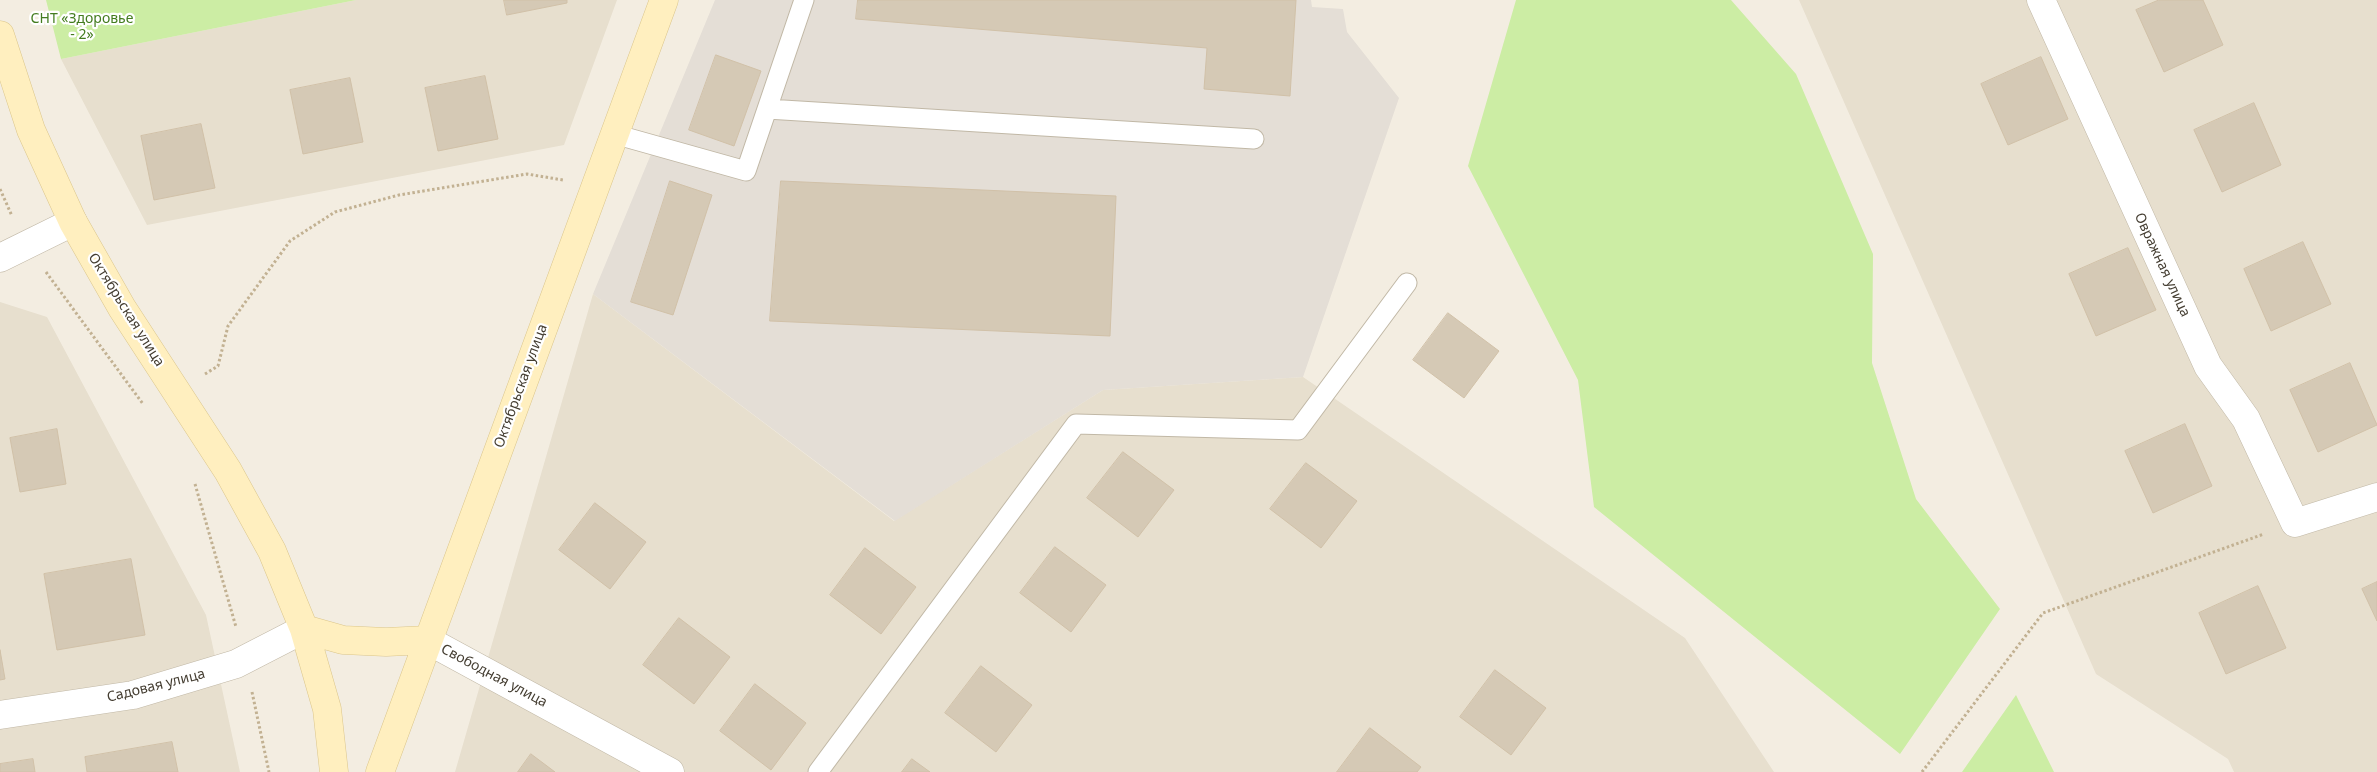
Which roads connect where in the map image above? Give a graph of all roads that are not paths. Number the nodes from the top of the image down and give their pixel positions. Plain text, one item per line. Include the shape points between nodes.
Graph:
1 (664, 0) edge
2 (804, 0) edge
3 (2041, 0) edge
4 (0, 35) edge
5 (767, 109) junction
6 (614, 134) junction
7 (1254, 140) dead end
8 (72, 222) junction
9 (0, 258) edge
10 (1407, 284) dead end
11 (2377, 497) edge
12 (304, 629) junction
13 (427, 640) junction
14 (0, 715) edge
15 (334, 772) edge
16 (380, 772) edge
17 (670, 772) edge
18 (818, 772) edge

1 - 6 street, Октябрьская улица
2 - 5 lane
3 - 11 street, Овражная улица via 2208,366 2246,420 2295,523
4 - 8 street, Октябрьская улица via 31,130
5 - 6 lane via 746,172
5 - 7 lane
6 - 13 street, Октябрьская улица
8 - 9 street
8 - 12 street, Октябрьская улица via 122,308 228,471 272,551
10 - 18 lane via 1298,430 1076,424
12 - 13 street, Свободная улица via 343,640
12 - 14 street, Садовая улица via 245,660 133,695
12 - 15 street, Октябрьская улица via 327,709
13 - 16 street, Октябрьская улица
13 - 17 street, Свободная улица

